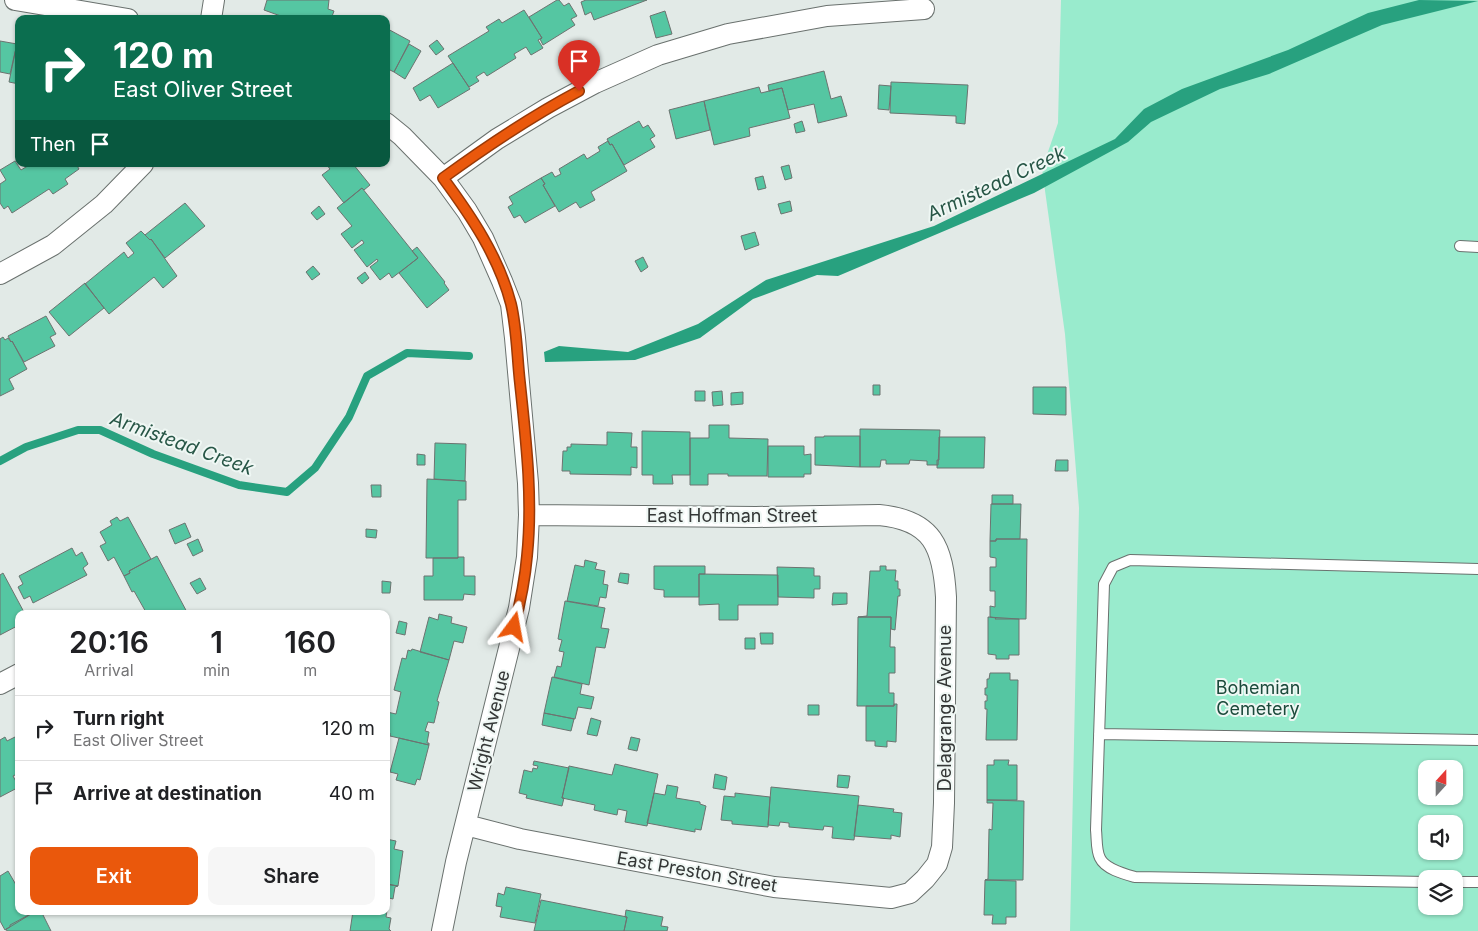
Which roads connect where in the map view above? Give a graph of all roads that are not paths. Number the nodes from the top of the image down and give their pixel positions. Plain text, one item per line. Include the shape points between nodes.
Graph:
1 (15, 0) edge
2 (214, 0) edge
3 (924, 9) dead end
4 (104, 15) edge
5 (212, 15) edge
6 (390, 126) edge
7 (140, 167) edge
8 (443, 178) junction
9 (1460, 246) dead end
10 (1478, 247) edge
11 (0, 274) edge
12 (529, 515) junction
13 (929, 535) joint
14 (1478, 569) edge
15 (15, 676) edge
16 (0, 684) edge
17 (1099, 734) junction
18 (1478, 740) edge
19 (466, 826) junction
20 (925, 879) joint
21 (1418, 882) edge
22 (1463, 882) edge
23 (1478, 882) edge
24 (442, 931) edge

1 - 4 street
2 - 5 street
3 - 8 street via 827,16 728,34 658,55 594,83 548,108 498,138
6 - 8 street, Wright Avenue
7 - 11 street via 104,204 53,245
8 - 12 street, Wright Avenue via 483,238 510,304 522,407
9 - 10 lane
12 - 13 street, East Hoffman Street via 878,515 896,516
12 - 19 street, Wright Avenue via 527,557 519,608
13 - 20 street, Delagrange Avenue via 938,549 945,581 944,803 942,847 937,864
14 - 17 lane via 1130,560 1113,567 1104,584
15 - 16 street
17 - 18 lane
17 - 21 lane via 1097,846 1100,859 1118,873 1134,877
19 - 20 street, East Preston Street via 774,887 892,898 910,893
19 - 24 street, Wright Avenue
22 - 23 lane

